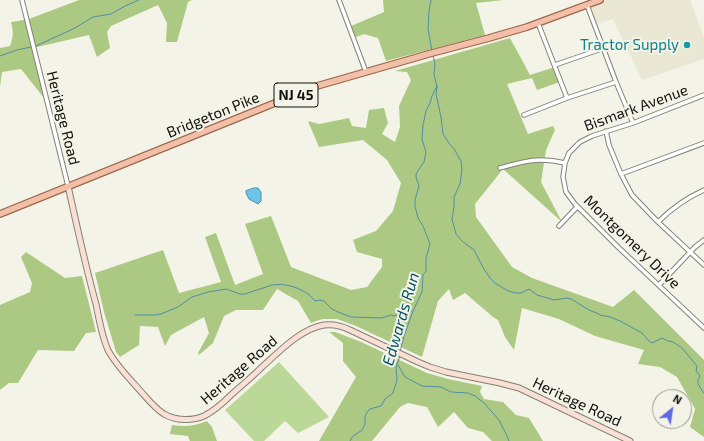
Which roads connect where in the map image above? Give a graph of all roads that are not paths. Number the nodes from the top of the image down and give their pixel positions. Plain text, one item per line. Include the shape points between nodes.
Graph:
1 (22, 0) edge
2 (339, 0) edge
3 (600, 0) edge
4 (587, 5) junction
5 (538, 23) junction
6 (604, 48) junction
7 (555, 65) junction
8 (366, 72) junction
9 (616, 82) junction
10 (704, 95) edge
11 (566, 98) junction
12 (524, 115) dead end
13 (633, 123) junction
14 (606, 131) junction
15 (704, 143) edge
16 (565, 163) junction
17 (500, 168) dead end
18 (621, 174) junction
19 (68, 186) junction
20 (704, 190) edge
21 (577, 207) junction
22 (0, 214) edge
23 (658, 222) junction
24 (559, 226) dead end
25 (704, 240) edge
26 (691, 252) junction
27 (704, 265) edge
28 (659, 285) junction
29 (704, 328) edge
30 (630, 441) edge

1 - 19 street, Heritage Road
2 - 8 street
3 - 4 main road, Bridgeton Pike / NJ 45
4 - 5 main road, Bridgeton Pike / NJ 45
4 - 6 street
5 - 7 street
5 - 8 main road, Bridgeton Pike / NJ 45
6 - 7 street
6 - 9 street
7 - 11 street
8 - 19 main road, Bridgeton Pike / NJ 45 via 317,86
9 - 11 street
9 - 13 street
10 - 13 street, Bismark Avenue
11 - 12 street
13 - 14 street, Bismark Avenue
14 - 16 street, Bismark Avenue via 580,142 569,153
14 - 18 street
15 - 18 street
16 - 17 street via 532,160
16 - 21 street, Montgomery Drive via 563,177 566,192
18 - 23 street via 632,195
19 - 22 main road, Bridgeton Pike / NJ 45
19 - 30 street, Heritage Road via 108,349 131,380 164,414 187,420 206,415 288,344 302,334 320,326 330,325 343,327 367,337 421,364 519,388
20 - 23 street via 675,206
21 - 24 street
21 - 28 street, Montgomery Drive
23 - 26 street
25 - 26 street
26 - 27 street
26 - 28 street
28 - 29 street, Montgomery Drive

